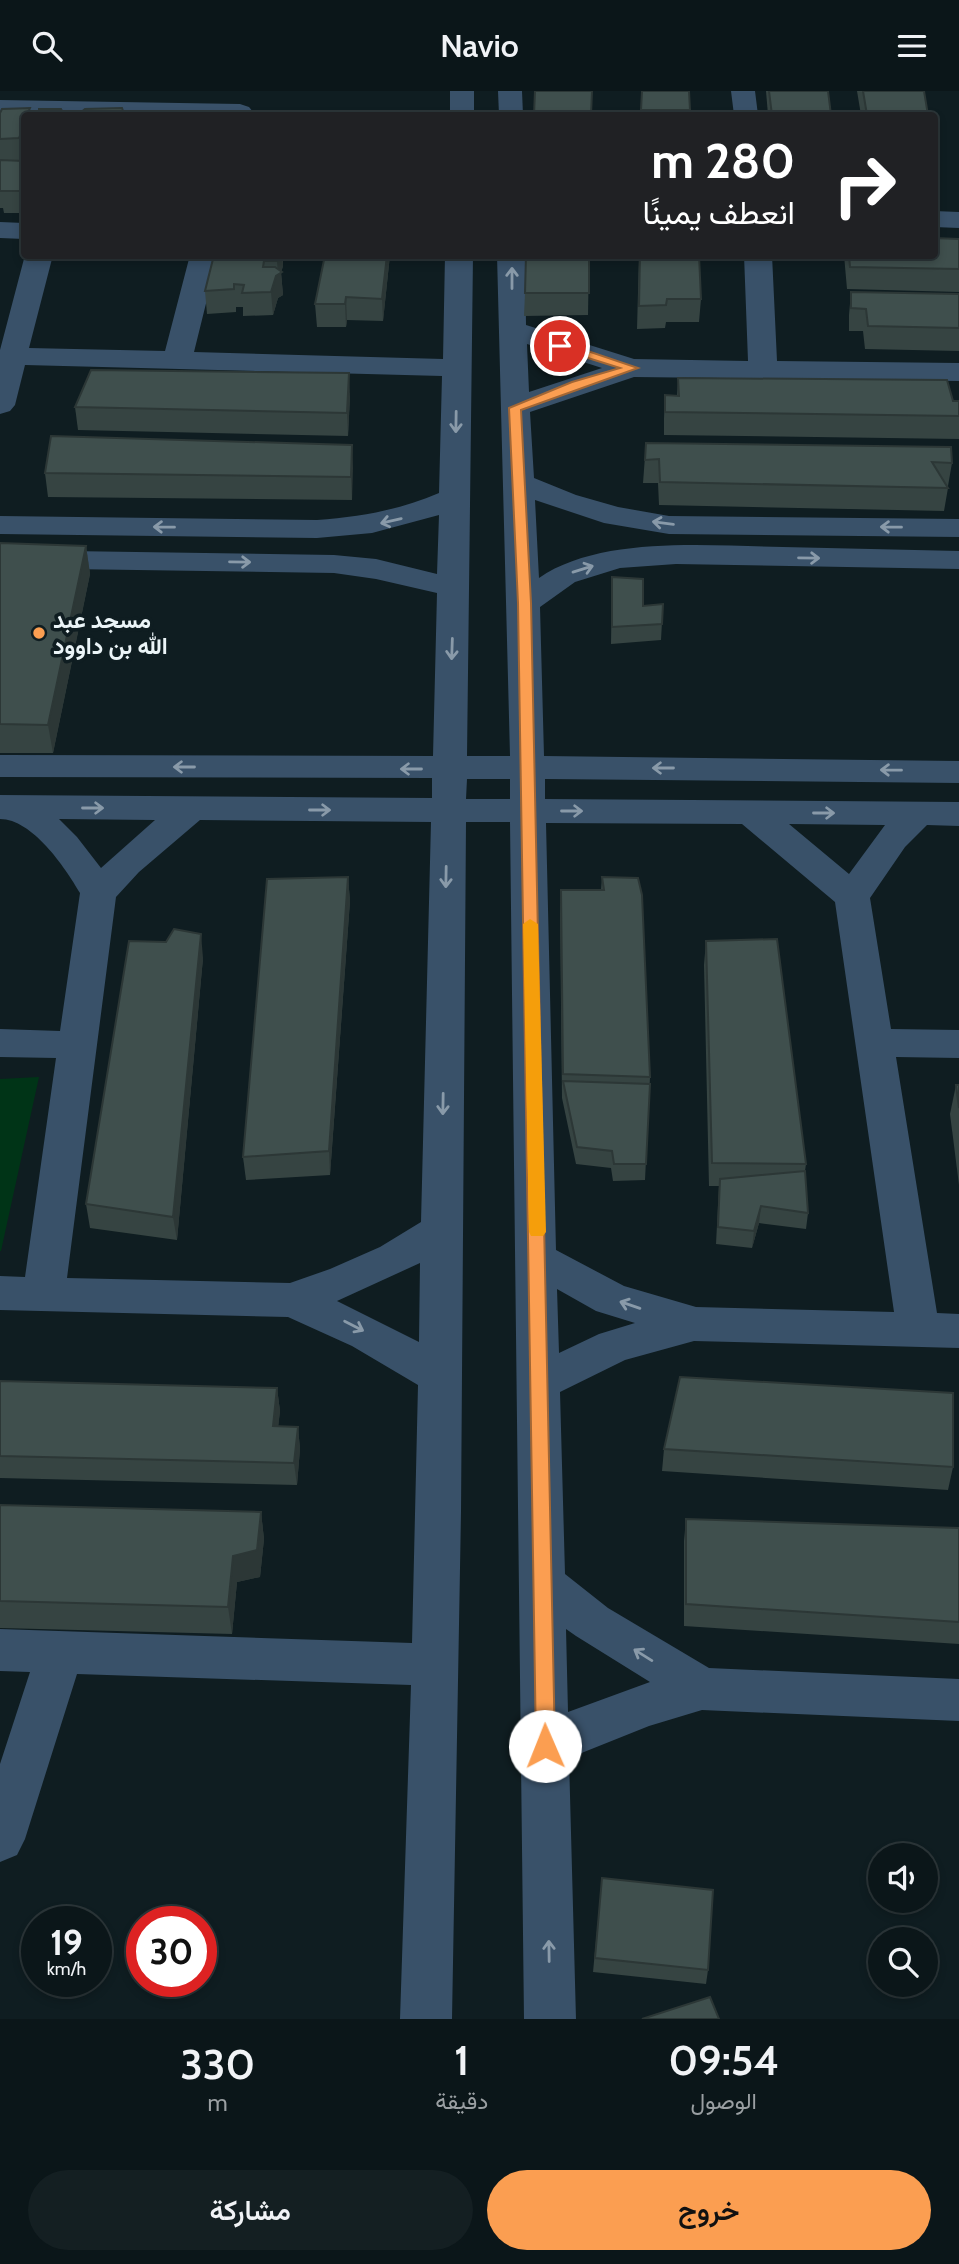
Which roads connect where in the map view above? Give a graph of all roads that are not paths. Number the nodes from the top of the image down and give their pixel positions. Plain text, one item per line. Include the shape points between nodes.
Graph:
1 (462, 91) edge
2 (510, 91) edge
3 (743, 91) edge
4 (85, 100) edge
5 (241, 106) edge
6 (0, 108) edge
7 (461, 112) edge
8 (511, 112) edge
9 (746, 112) edge
10 (938, 219) edge
11 (959, 220) edge
12 (0, 230) edge
13 (21, 231) edge
14 (38, 259) edge
15 (203, 259) edge
16 (459, 259) edge
17 (511, 259) edge
18 (758, 259) edge
19 (512, 330) junction
20 (13, 356) junction
21 (177, 361) junction
22 (457, 368) junction
23 (632, 368) junction
24 (763, 370) junction
25 (959, 372) edge
26 (0, 405) edge
27 (515, 408) junction
28 (520, 483) junction
29 (454, 498) junction
30 (0, 525) edge
31 (959, 527) edge
32 (0, 559) edge
33 (959, 560) edge
34 (454, 588) junction
35 (524, 603) junction
36 (0, 766) edge
37 (527, 768) junction
38 (449, 769) junction
39 (959, 772) edge
40 (11, 807) edge
41 (191, 809) junction
42 (448, 811) junction
43 (528, 811) junction
44 (749, 812) junction
45 (918, 814) junction
46 (959, 814) edge
47 (98, 893) junction
48 (852, 897) junction
49 (0, 1043) edge
50 (874, 1043) junction
51 (959, 1044) edge
52 (77, 1045) junction
53 (440, 1230) junction
54 (538, 1259) junction
55 (0, 1293) edge
56 (44, 1294) junction
57 (291, 1300) junction
58 (696, 1324) junction
59 (918, 1330) junction
60 (959, 1331) edge
61 (439, 1376) junction
62 (539, 1382) junction
63 (543, 1584) junction
64 (0, 1650) edge
65 (60, 1652) junction
66 (435, 1665) junction
67 (702, 1689) junction
68 (959, 1700) edge
69 (545, 1746) junction
70 (0, 1839) edge
71 (426, 2019) edge
72 (550, 2019) edge

1 - 7 street
2 - 8 street
3 - 9 street
4 - 5 street
4 - 6 street
10 - 11 street
12 - 13 street
14 - 20 street
15 - 21 street
16 - 22 street
19 -> 17 street
18 - 24 street
19 - 23 street
19 - 27 street
20 - 21 street
20 - 26 street
21 - 22 street
22 -> 29 street
23 - 24 street
23 - 27 street
24 - 25 street
27 - 28 street
31 -> 28 street via 669,525 565,502
28 - 35 street
29 -> 30 street via 412,516 363,527
29 - 34 street
32 -> 34 street via 334,563
35 -> 33 street via 564,575 617,559 676,555
34 -> 38 street
35 - 37 street
38 -> 36 street
37 - 38 street
39 -> 37 street
37 - 43 street
38 - 42 street
40 -> 41 street
40 - 47 street via 63,841
41 -> 42 street
41 - 47 street
42 - 43 street
42 -> 53 street
43 -> 44 street
43 - 54 street
44 -> 45 street
44 - 48 street
45 - 46 street
45 - 48 street via 892,839
47 - 52 street
48 - 50 street
49 - 52 street
50 - 51 street
50 - 59 street
52 - 56 street
53 - 57 street via 396,1258
53 - 61 street
58 -> 54 street via 611,1299
54 - 62 street
55 - 56 street
56 - 57 street
57 -> 61 street via 343,1320
58 - 59 street
58 - 62 street via 614,1346
59 - 60 street
61 - 66 street
62 - 63 street
67 -> 63 street via 603,1629
63 - 69 street
64 - 65 street
65 - 66 street
65 - 70 street
66 - 71 street
67 - 68 street
67 - 69 street via 596,1723
72 -> 69 street

